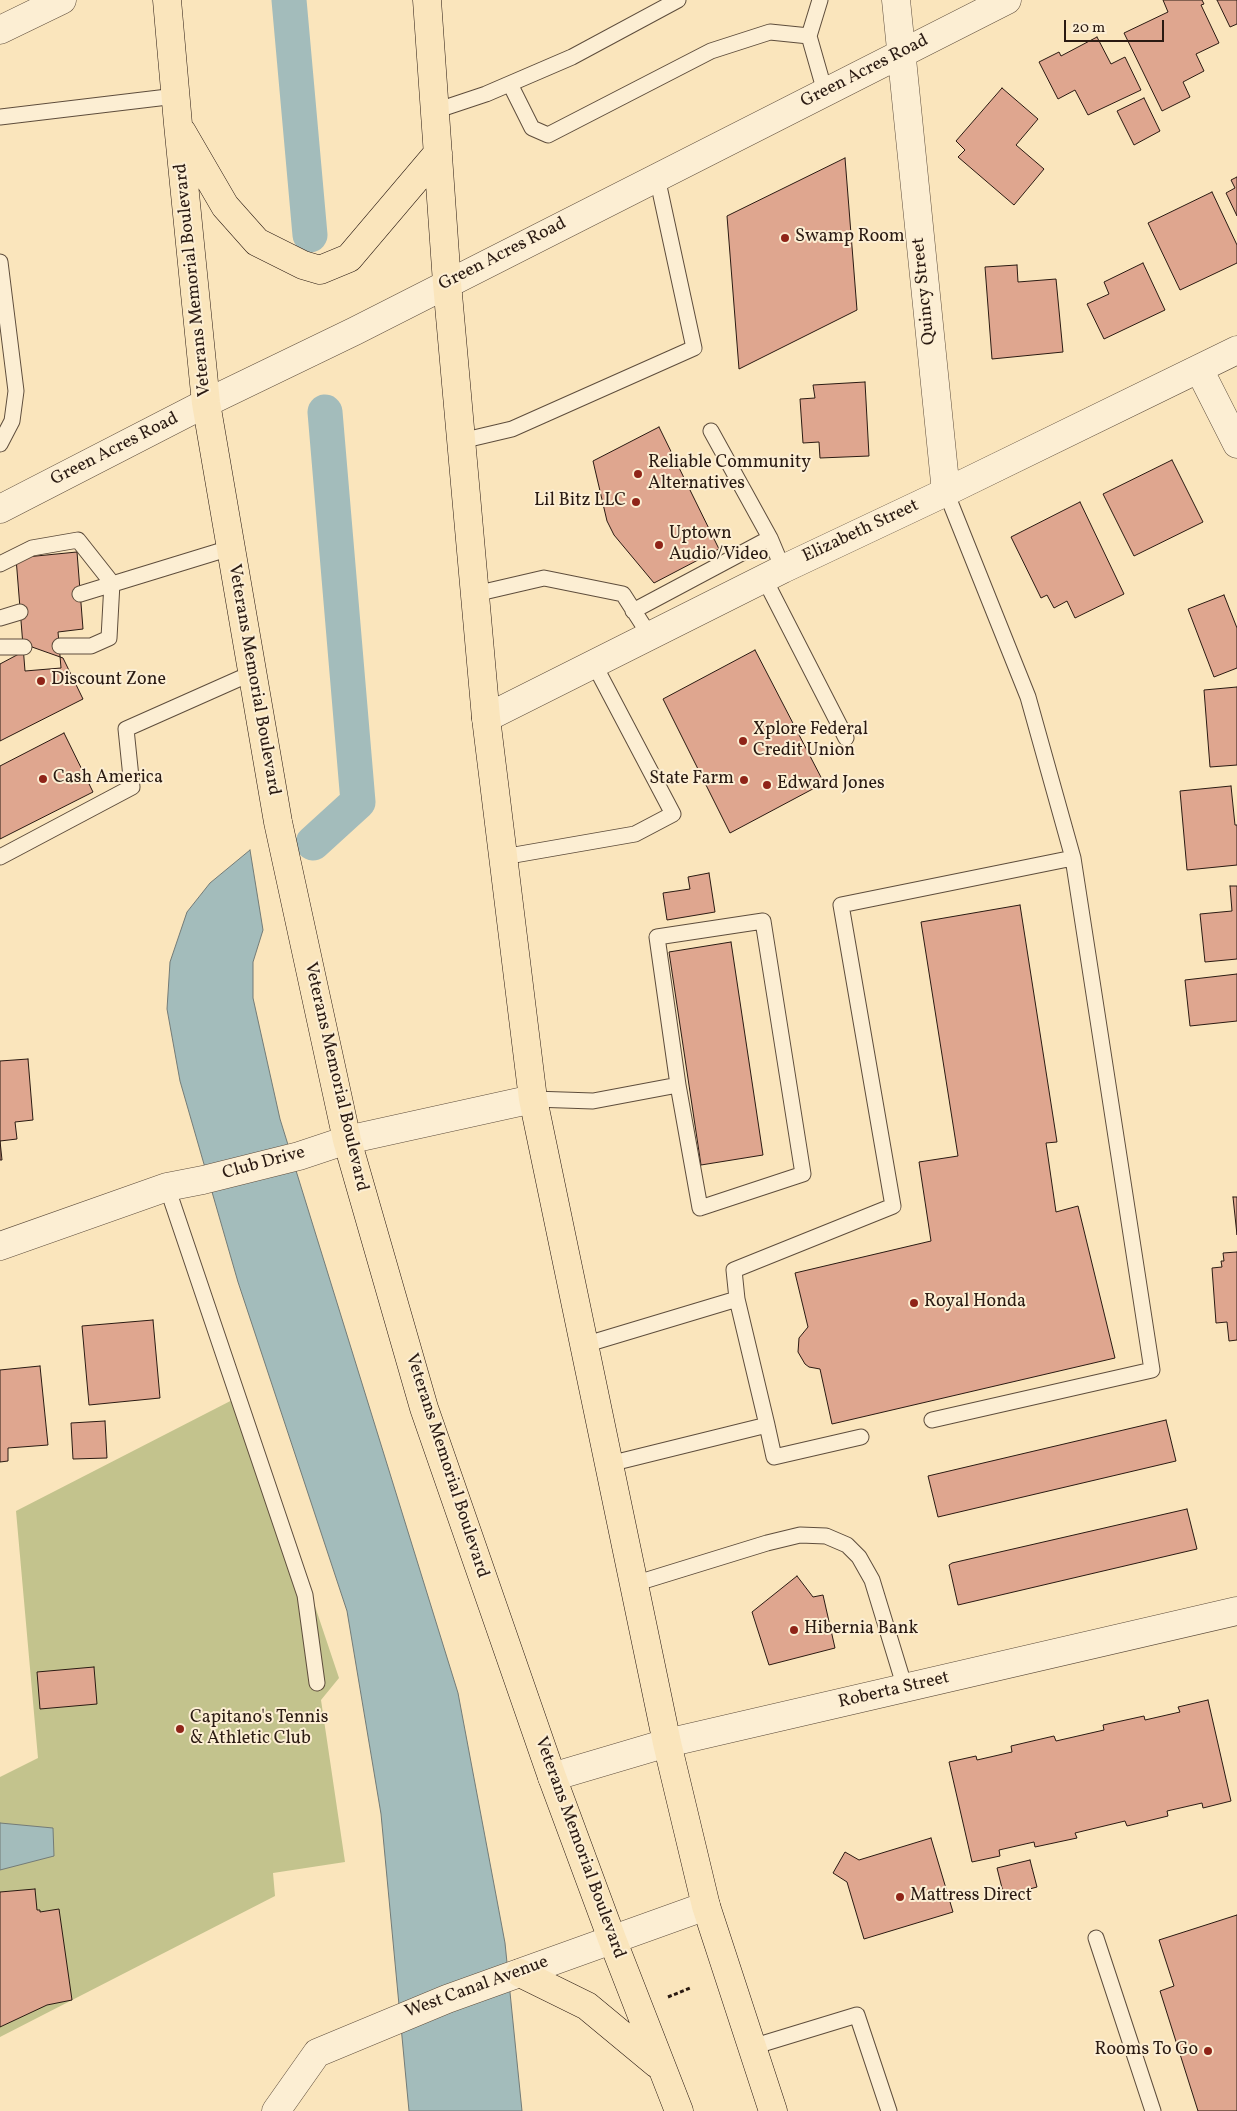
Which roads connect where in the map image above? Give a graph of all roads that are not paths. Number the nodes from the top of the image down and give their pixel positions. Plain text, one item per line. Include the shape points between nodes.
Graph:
1 (62, 0) edge
2 (167, 0) edge
3 (428, 0) edge
4 (678, 0) edge
5 (820, 0) edge
6 (896, 0) edge
7 (1007, 0) edge
8 (0, 30) edge
9 (809, 36) junction
10 (900, 54) junction
11 (510, 84) junction
12 (825, 92) junction
13 (176, 96) junction
14 (435, 111) junction
15 (0, 117) edge
16 (178, 124) junction
17 (438, 153) junction
18 (657, 177) junction
19 (0, 262) edge
20 (447, 283) junction
21 (1237, 350) edge
22 (1199, 370) junction
23 (206, 403) junction
24 (711, 431) dead end
25 (461, 441) junction
26 (0, 444) edge
27 (1237, 444) edge
28 (946, 492) junction
29 (0, 509) edge
30 (770, 538) junction
31 (230, 548) junction
32 (0, 564) edge
33 (774, 573) junction
34 (112, 583) junction
35 (80, 594) dead end
36 (474, 594) junction
37 (633, 611) junction
38 (20, 612) dead end
39 (0, 618) edge
40 (650, 636) junction
41 (60, 646) dead end
42 (0, 647) edge
43 (24, 647) dead end
44 (594, 664) junction
45 (252, 673) junction
46 (486, 718) junction
47 (846, 738) dead end
48 (0, 857) edge
49 (503, 857) junction
50 (1073, 858) junction
51 (678, 1086) junction
52 (533, 1099) junction
53 (346, 1140) junction
54 (167, 1187) junction
55 (0, 1246) edge
56 (737, 1298) junction
57 (584, 1345) junction
58 (932, 1420) dead end
59 (766, 1425) junction
60 (861, 1437) dead end
61 (609, 1464) junction
62 (634, 1584) junction
63 (1237, 1611) edge
64 (317, 1683) dead end
65 (905, 1688) junction
66 (667, 1743) junction
67 (552, 1777) junction
68 (706, 1906) junction
69 (1096, 1938) dead end
70 (612, 1939) junction
71 (520, 1973) junction
72 (752, 2047) junction
73 (662, 2068) junction
74 (276, 2111) edge
75 (678, 2111) edge
76 (773, 2111) edge
77 (889, 2111) edge
78 (1154, 2111) edge

1 - 8 street
2 - 13 main road, Veterans Memorial Boulevard
3 - 14 main road
4 - 11 lane via 572,57
5 - 9 lane
6 - 10 street, Quincy Street
7 - 10 street, Green Acres Road
9 - 11 lane via 770,32 711,51 548,135 532,128
9 - 12 lane
10 - 12 street, Green Acres Road
10 - 28 street, Quincy Street
11 - 14 lane
12 - 18 street, Green Acres Road
13 - 15 lane
13 - 16 main road, Veterans Memorial Boulevard
14 - 17 main road
16 - 17 main road via 225,206 257,242 320,270 349,258
16 - 23 main road, Veterans Memorial Boulevard
17 - 20 main road
18 - 20 street, Green Acres Road
18 - 25 lane via 694,348 512,429
19 - 26 lane via 16,391 12,421
20 - 23 street, Green Acres Road
20 - 25 main road
21 - 22 street, Elizabeth Street
22 - 27 street
22 - 28 street, Elizabeth Street
23 - 29 street, Green Acres Road
23 - 31 main road, Veterans Memorial Boulevard
24 - 30 lane
25 - 36 main road
28 - 33 street, Elizabeth Street
28 - 50 lane via 1028,697
30 - 33 lane
30 - 37 lane
31 - 34 lane
31 - 45 main road, Veterans Memorial Boulevard
32 - 34 lane via 32,548 78,540
33 - 40 street, Elizabeth Street
33 - 47 lane
34 - 35 lane
34 - 41 lane via 109,638 92,646
36 - 37 lane via 544,578 623,594
36 - 46 main road
37 - 40 lane
38 - 39 lane
40 - 44 street, Elizabeth Street
42 - 43 lane
44 - 46 street, Elizabeth Street
44 - 49 lane via 673,814 635,834
45 - 48 lane via 126,729 132,787
45 - 53 main road, Veterans Memorial Boulevard via 288,876
46 - 49 main road
49 - 52 main road
50 - 56 lane via 841,905 893,1206 734,1270
50 - 58 lane via 1152,1370
51 - 51 lane via 700,1208 803,1174 763,921 657,937
51 - 52 lane via 593,1101
52 - 53 street, Club Drive
52 - 57 main road
53 - 54 street, Club Drive via 299,1156
53 - 67 main road, Veterans Memorial Boulevard via 424,1408
54 - 55 street, Club Drive
54 - 64 lane via 306,1595
56 - 57 lane
56 - 59 lane
57 - 61 main road
59 - 60 lane via 774,1457
59 - 61 lane
61 - 62 main road
62 - 65 lane via 800,1534 826,1536 847,1545 872,1580
62 - 66 main road
63 - 65 street, Roberta Street
65 - 66 street, Roberta Street
66 - 67 street, Roberta Street
66 - 68 main road
67 - 70 main road, Veterans Memorial Boulevard
68 - 70 street, West Canal Avenue
68 - 72 main road
69 - 78 lane
70 - 71 street, West Canal Avenue
70 - 73 main road, Veterans Memorial Boulevard
71 - 73 main road via 587,2006
71 - 74 street, West Canal Avenue via 390,2021 317,2053
72 - 76 main road
72 - 77 lane via 857,2015
73 - 75 main road, Veterans Memorial Boulevard

